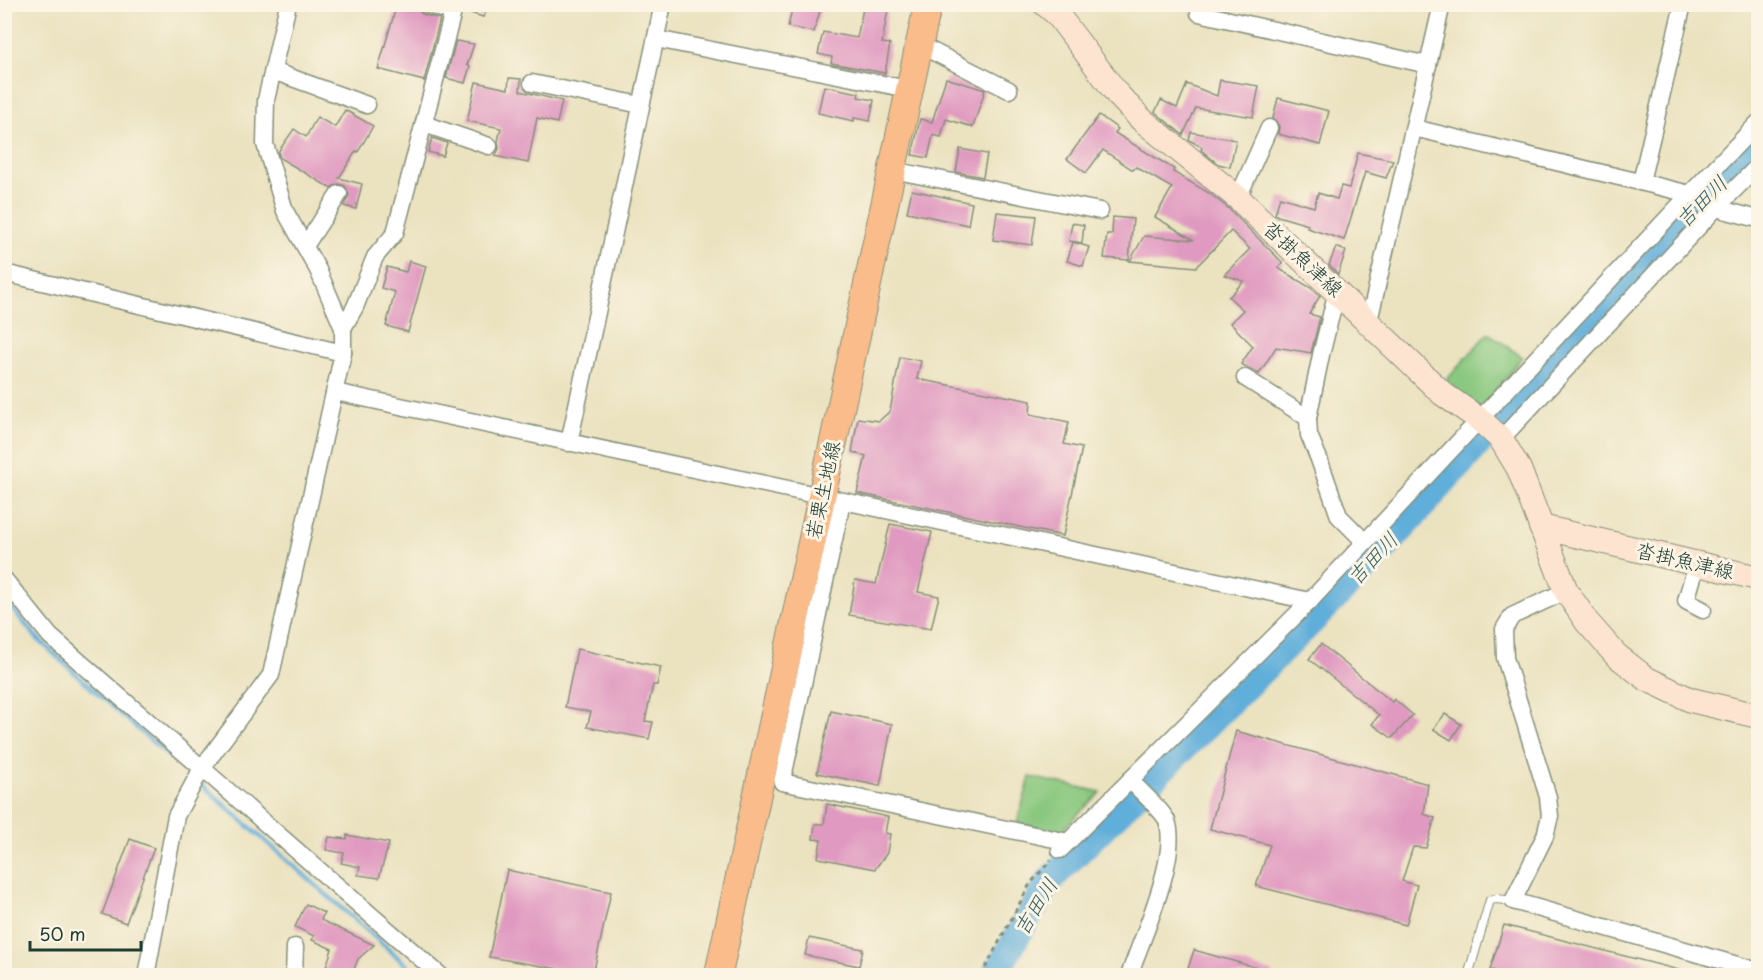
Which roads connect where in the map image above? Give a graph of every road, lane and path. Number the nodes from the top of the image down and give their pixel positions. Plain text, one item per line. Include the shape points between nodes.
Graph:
1 (288, 4) edge
2 (426, 4) edge
3 (663, 4) edge
4 (928, 4) edge
5 (1045, 4) edge
6 (1201, 4) edge
7 (1442, 4) edge
8 (1683, 4) edge
9 (454, 8) edge
10 (656, 39) junction
11 (918, 44) junction
12 (1428, 65) junction
13 (273, 71) junction
14 (532, 83) dead end
15 (908, 89) junction
16 (1009, 90) dead end
17 (367, 105) dead end
18 (641, 105) junction
19 (1758, 123) edge
20 (424, 124) junction
21 (1269, 128) dead end
22 (1414, 128) junction
23 (489, 146) dead end
24 (1758, 166) edge
25 (892, 170) junction
26 (1641, 182) junction
27 (339, 194) dead end
28 (1238, 198) junction
29 (1703, 201) junction
30 (1100, 211) dead end
31 (1758, 219) edge
32 (304, 246) junction
33 (4, 273) edge
34 (1337, 291) junction
35 (1369, 321) junction
36 (343, 328) junction
37 (343, 354) junction
38 (1245, 378) dead end
39 (335, 392) junction
40 (1308, 418) junction
41 (1490, 429) junction
42 (569, 443) junction
43 (831, 500) junction
44 (1541, 527) junction
45 (1365, 542) junction
46 (1697, 563) junction
47 (1758, 578) edge
48 (4, 579) edge
49 (1566, 591) junction
50 (1310, 602) junction
51 (1703, 610) dead end
52 (1758, 716) edge
53 (202, 768) junction
54 (1130, 780) junction
55 (1064, 846) junction
56 (1513, 901) junction
57 (294, 947) dead end
58 (1758, 971) edge
59 (146, 975) edge
60 (294, 975) edge
61 (441, 975) edge
62 (718, 975) edge
63 (981, 975) edge
64 (1129, 975) edge
65 (1468, 975) edge

1 - 13 street
2 - 9 street
3 - 10 street
4 - 11 main road, 若栗生地線
5 - 28 main road, 沓掛魚津線 via 1058,14 1118,95 1142,120
6 - 12 street via 1199,13
7 - 12 street
8 - 26 street
9 - 20 street
10 - 15 street
10 - 18 street
11 - 15 main road, 若栗生地線
11 - 16 street
12 - 22 street
13 - 17 street
13 - 32 street via 266,100 265,144 285,211
14 - 18 street
15 - 25 main road, 若栗生地線
18 - 42 street
19 - 29 street
20 - 23 street
20 - 36 street via 395,233 375,257 356,307
21 - 28 street
22 - 26 street
22 - 35 street
24 - 29 street
25 - 30 street
25 - 43 main road, 若栗生地線
26 - 29 street
27 - 32 street
28 - 34 main road, 沓掛魚津線
29 - 31 street
29 - 41 street
29 - 41 street
32 - 36 street
33 - 37 street
34 - 35 main road, 沓掛魚津線
34 - 40 street
35 - 41 main road, 沓掛魚津線 via 1443,394
36 - 37 street
37 - 39 street
38 - 40 street
39 - 42 street
39 - 53 street via 271,675
40 - 45 street via 1309,435 1339,516
41 - 44 main road, 沓掛魚津線 via 1519,469
41 - 45 street
42 - 43 street
43 - 50 street
43 - 55 street via 782,782
43 - 62 main road, 若栗生地線
44 - 46 main road, 沓掛魚津線
44 - 49 main road, 沓掛魚津線
45 - 50 street
46 - 47 main road, 沓掛魚津線
46 - 51 street via 1686,601
48 - 53 street via 50,636
49 - 52 main road, 沓掛魚津線 via 1616,655 1647,679 1691,700
49 - 56 street via 1512,616 1504,629 1505,658 1548,797 1550,816 1545,836
50 - 54 street
53 - 59 street via 176,816
53 - 61 street
54 - 55 street
54 - 64 street via 1167,819 1170,839 1165,873
55 - 63 path via 1030,884
56 - 58 street
56 - 65 lane via 1490,900
57 - 60 street

